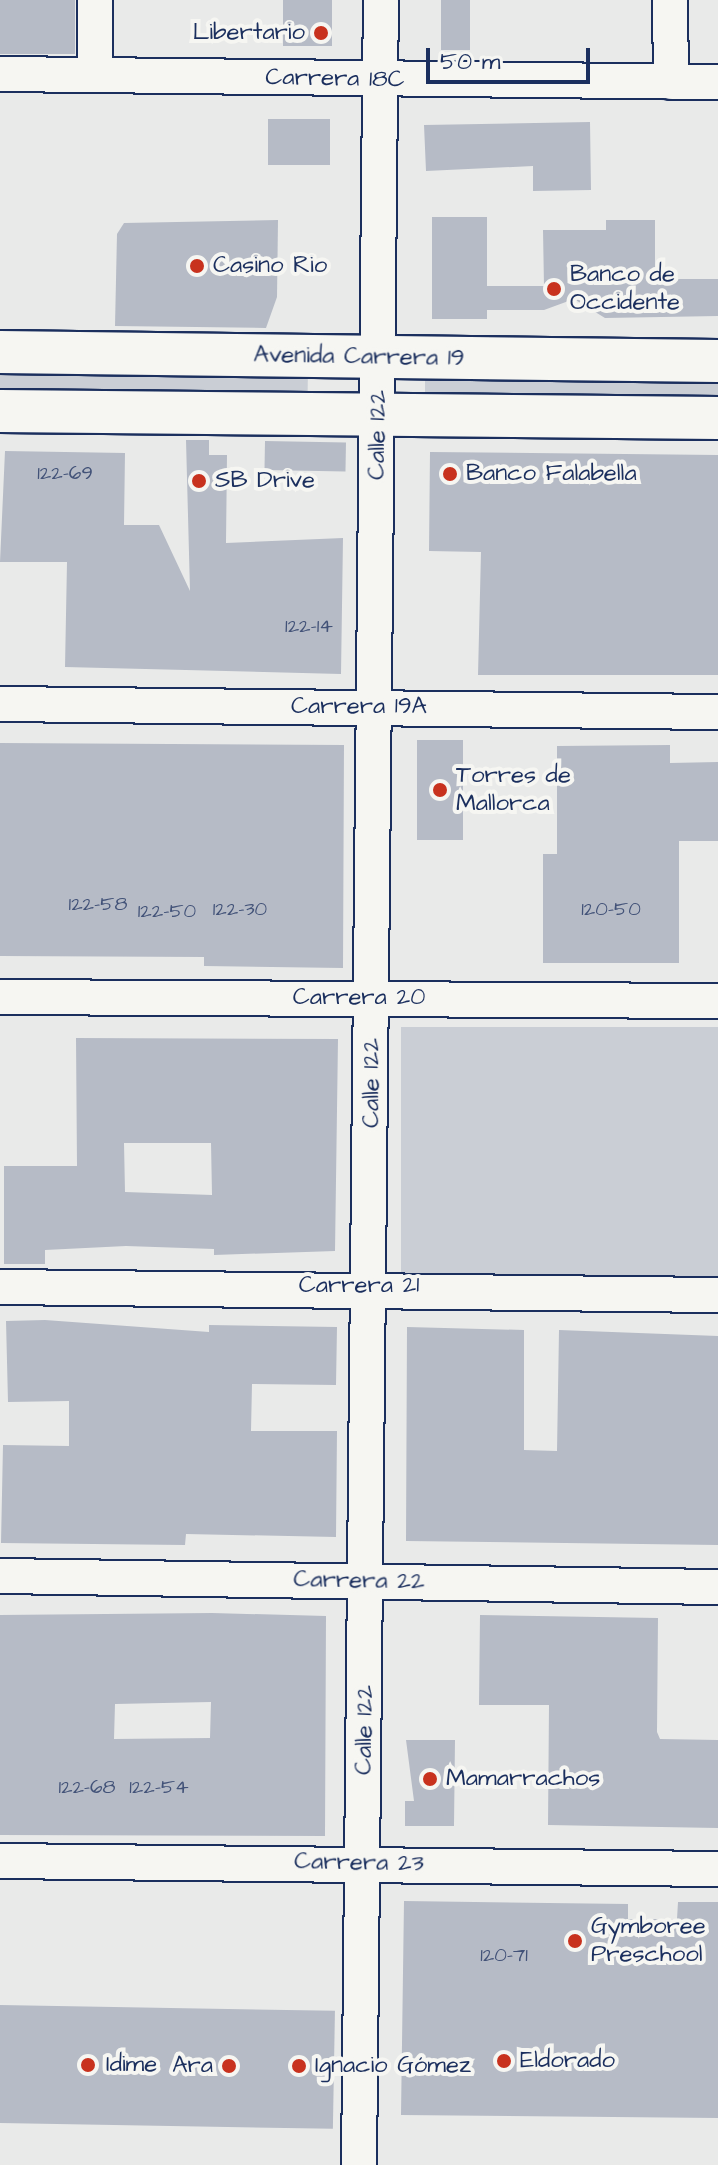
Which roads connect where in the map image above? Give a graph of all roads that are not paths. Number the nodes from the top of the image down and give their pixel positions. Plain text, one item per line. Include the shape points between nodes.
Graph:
1 (95, 0) edge
2 (381, 0) edge
3 (670, 0) edge
4 (0, 74) edge
5 (95, 75) junction
6 (381, 80) junction
7 (671, 82) junction
8 (718, 82) edge
9 (0, 352) edge
10 (378, 357) junction
11 (718, 361) edge
12 (0, 411) edge
13 (378, 415) junction
14 (718, 418) edge
15 (0, 704) edge
16 (374, 707) junction
17 (718, 712) edge
18 (0, 997) edge
19 (372, 998) junction
20 (718, 1001) edge
21 (371, 1286) junction
22 (0, 1287) edge
23 (718, 1295) edge
24 (0, 1576) edge
25 (367, 1580) junction
26 (718, 1587) edge
27 (0, 1861) edge
28 (363, 1863) junction
29 (718, 1869) edge
30 (359, 2165) edge

1 - 5 street
2 - 6 street, Calle 122
3 - 7 street
4 - 5 street, Carrera 18C
5 - 6 street, Carrera 18C
6 - 7 street, Carrera 18C
6 - 10 street, Calle 122
7 - 8 street, Carrera 18C
9 - 10 main road, Avenida Carrera 19
10 - 11 main road, Avenida Carrera 19
10 - 13 street, Calle 122
12 - 13 main road
13 - 14 main road
13 - 16 street, Calle 122
15 - 16 street, Carrera 19A
16 - 17 street, Carrera 19A
16 - 19 street, Calle 122
18 - 19 street, Carrera 20
19 - 20 street, Carrera 20
19 - 21 street, Calle 122
21 - 22 street, Carrera 21
21 - 23 street, Carrera 21
21 - 25 street, Calle 122
24 - 25 street, Carrera 22
25 - 26 street, Carrera 22
25 - 28 street, Calle 122
27 - 28 street, Carrera 23
28 - 29 street, Carrera 23
28 - 30 street, Calle 122

